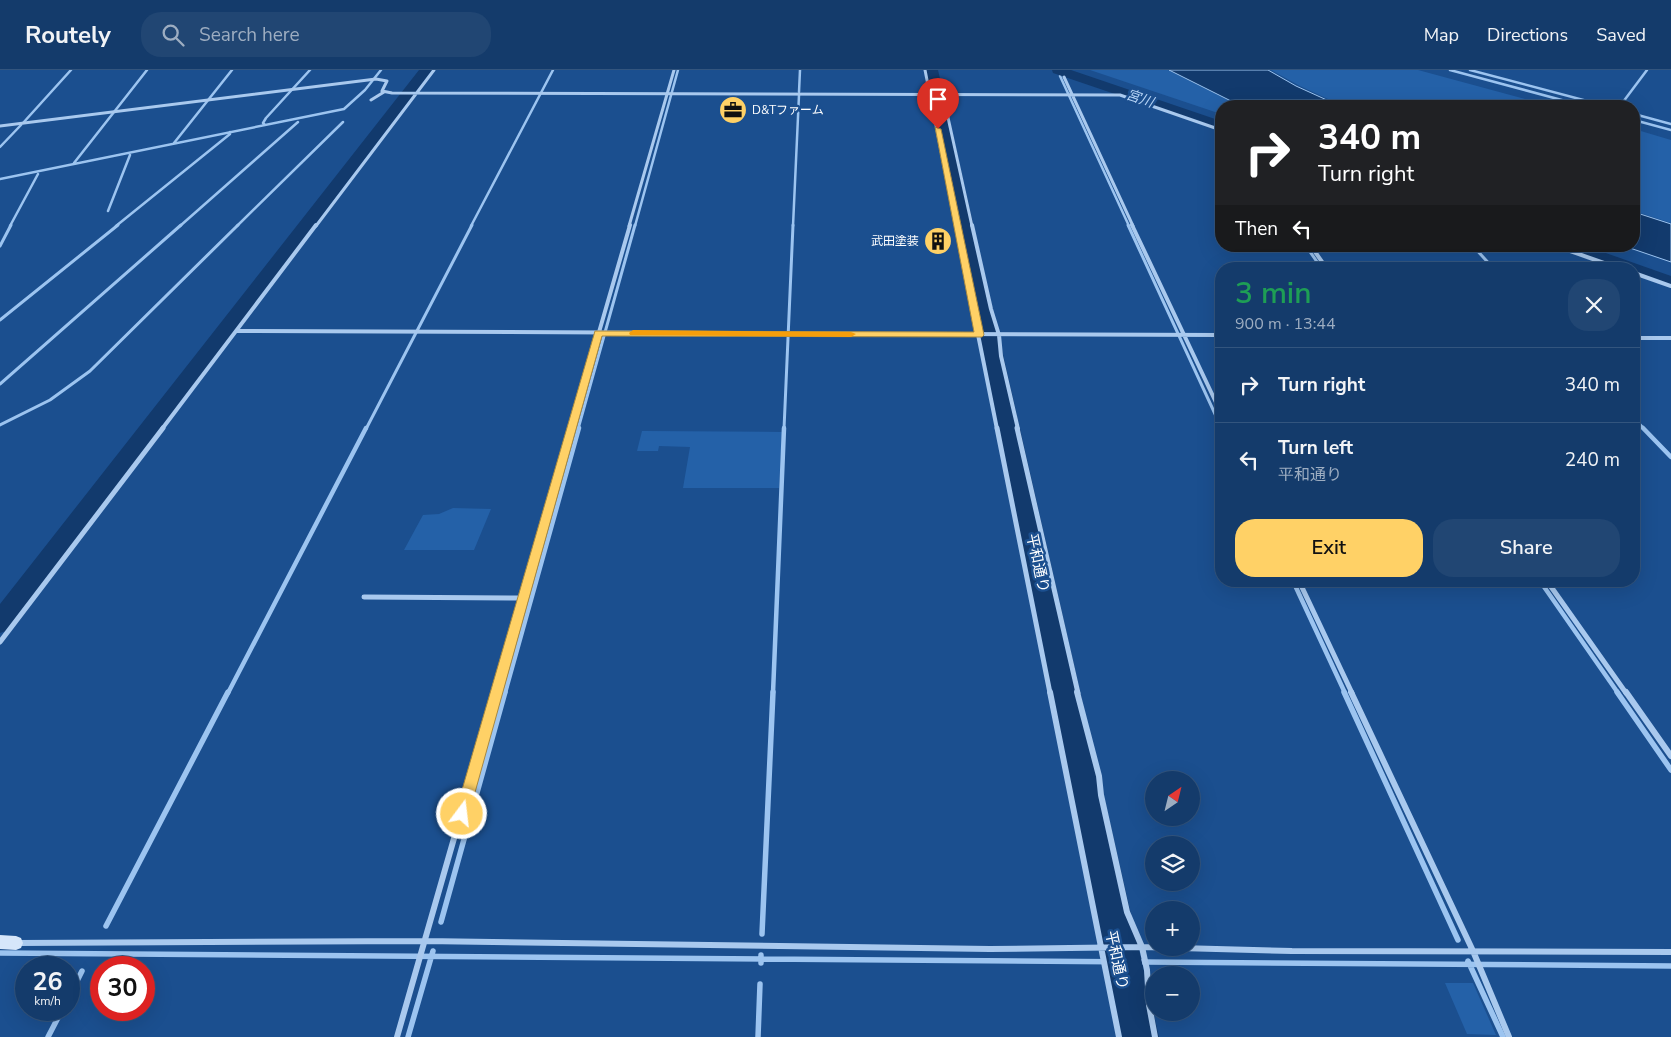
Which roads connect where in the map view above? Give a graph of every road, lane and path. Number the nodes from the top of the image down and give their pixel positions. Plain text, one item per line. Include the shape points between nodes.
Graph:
1 (434, 70) edge
2 (674, 70) edge
3 (925, 70) edge
4 (1064, 77) dead end
5 (384, 92) junction
6 (415, 93) junction
7 (668, 94) junction
8 (931, 95) junction
9 (942, 95) junction
10 (1069, 95) junction
11 (371, 100) dead end
12 (0, 126) edge
13 (1215, 128) edge
14 (1573, 252) edge
15 (1601, 262) edge
16 (1640, 275) edge
17 (1671, 286) edge
18 (237, 331) junction
19 (600, 333) junction
20 (981, 335) junction
21 (997, 335) junction
22 (1181, 335) junction
23 (1215, 335) edge
24 (1640, 338) edge
25 (1671, 338) edge
26 (1215, 401) edge
27 (1302, 587) edge
28 (1551, 587) edge
29 (364, 597) dead end
30 (523, 598) junction
31 (0, 642) edge
32 (1671, 756) edge
33 (425, 941) junction
34 (0, 942) edge
35 (16, 943) joint
36 (1138, 947) junction
37 (1102, 950) junction
38 (1671, 952) edge
39 (1474, 955) junction
40 (397, 1037) edge
41 (1119, 1037) edge
42 (1155, 1037) edge
43 (1509, 1037) edge

1 - 6 street
2 - 7 street
3 - 8 street, 平和通り
4 - 10 street
5 - 6 street
5 - 11 street
5 - 12 street via 381,90 387,81 374,79
6 - 7 street
6 - 18 street
7 - 8 street
7 - 19 street
8 - 9 street
8 - 20 street, 平和通り
9 - 10 street
9 - 21 street
10 - 13 street via 1120,95
10 - 22 street
14 - 15 street
16 - 17 street
18 - 19 street
18 - 31 street
19 - 20 street
19 - 30 street
20 - 21 street
20 - 37 street, 平和通り
21 - 22 street
21 - 36 street via 1099,776 1127,912
22 - 23 street
22 - 26 street
24 - 25 street
27 - 39 street
28 - 32 street
29 - 30 street
30 - 33 street
33 - 35 street
33 - 37 street
33 - 40 street
34 - 35 street
36 - 37 street
36 - 39 street
36 - 42 street via 1147,970
37 - 41 street, 平和通り
38 - 39 street
39 - 43 street

